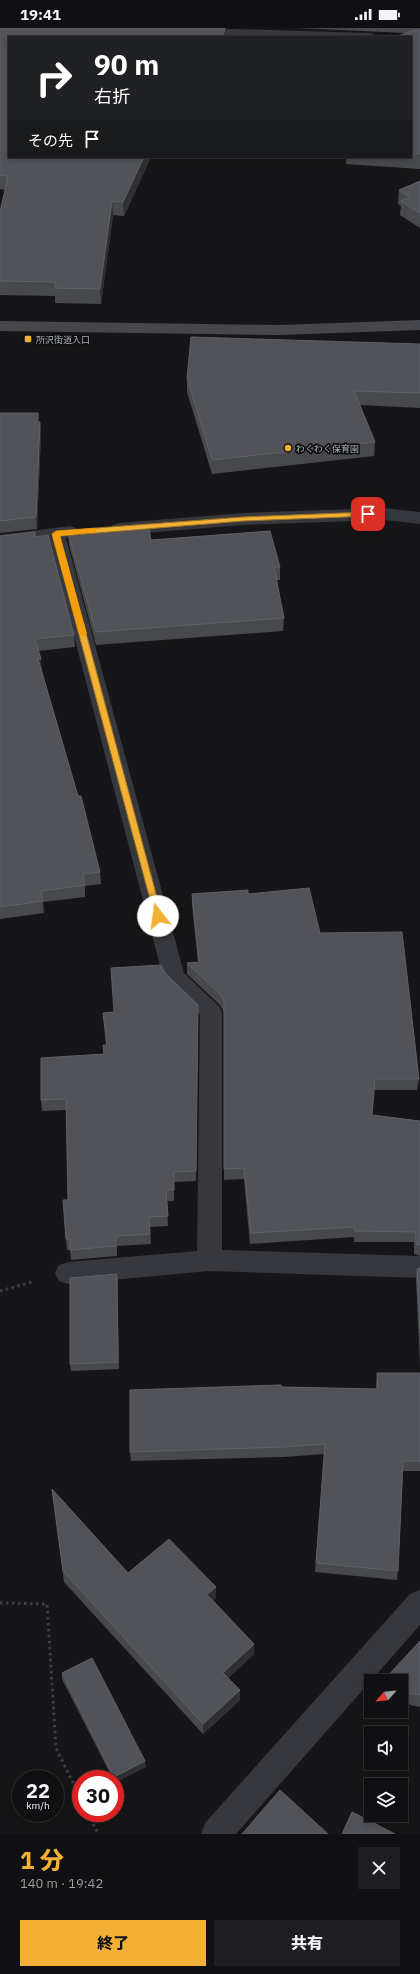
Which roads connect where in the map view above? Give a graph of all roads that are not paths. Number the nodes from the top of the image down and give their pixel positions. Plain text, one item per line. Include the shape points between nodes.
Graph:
1 (184, 32) edge
2 (332, 36) edge
3 (0, 326) edge
4 (420, 326) edge
5 (420, 518) edge
6 (56, 534) junction
7 (0, 541) edge
8 (209, 1260) junction
9 (420, 1267) edge
10 (68, 1273) dead end
11 (420, 1604) edge
12 (216, 1834) edge

1 - 2 street
3 - 4 street via 280,330
5 - 6 street via 384,514 282,518
6 - 7 street
6 - 8 street via 174,977 211,1012
8 - 9 street
8 - 10 street
11 - 12 street

